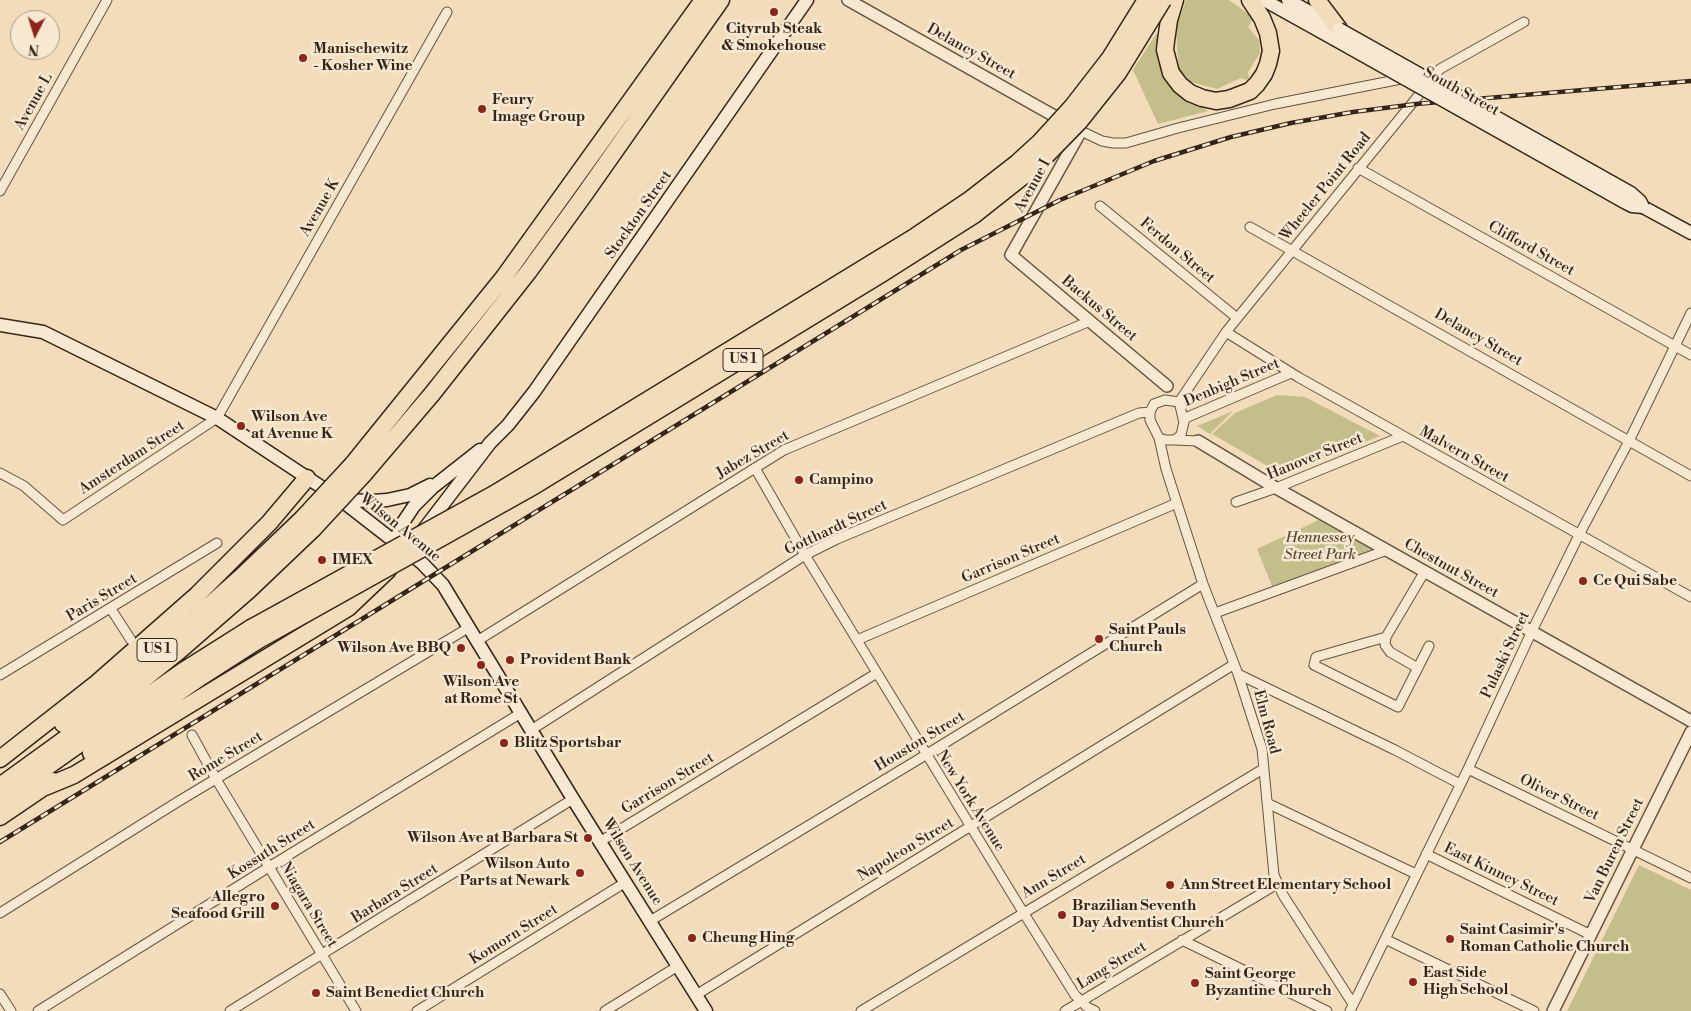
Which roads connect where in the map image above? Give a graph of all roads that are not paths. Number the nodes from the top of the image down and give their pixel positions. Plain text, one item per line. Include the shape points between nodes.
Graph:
1 (106, 0) edge
2 (703, 0) edge
3 (721, 0) edge
4 (807, 0) edge
5 (848, 0) edge
6 (1146, 0) edge
7 (1163, 0) edge
8 (1175, 0) edge
9 (1250, 0) edge
10 (1264, 0) edge
11 (1288, 0) edge
12 (1317, 0) edge
13 (447, 12) dead end
14 (1524, 22) dead end
15 (1336, 34) junction
16 (1440, 69) junction
17 (1081, 131) junction
18 (1358, 168) junction
19 (0, 191) edge
20 (1100, 206) dead end
21 (1250, 227) dead end
22 (1691, 233) edge
23 (1292, 251) junction
24 (1011, 256) joint
25 (1691, 313) edge
26 (1237, 318) junction
27 (1090, 321) junction
28 (0, 325) edge
29 (1226, 332) junction
30 (1674, 345) junction
31 (1691, 355) edge
32 (1292, 373) junction
33 (1167, 386) joint
34 (1173, 401) junction
35 (1150, 412) junction
36 (217, 418) junction
37 (1183, 423) junction
38 (1403, 436) junction
39 (1159, 438) junction
40 (1175, 440) junction
41 (1629, 441) junction
42 (1198, 442) junction
43 (490, 443) junction
44 (755, 468) junction
45 (357, 470) junction
46 (0, 472) edge
47 (1691, 476) edge
48 (307, 478) junction
49 (442, 480) junction
50 (1276, 488) junction
51 (341, 500) junction
52 (1236, 502) dead end
53 (1177, 503) junction
54 (308, 524) junction
55 (1579, 535) junction
56 (217, 543) dead end
57 (401, 546) junction
58 (1387, 550) junction
59 (805, 555) junction
60 (1425, 571) junction
61 (1203, 584) junction
62 (1691, 597) edge
63 (111, 609) junction
64 (1215, 613) junction
65 (468, 628) junction
66 (1532, 631) junction
67 (254, 634) junction
68 (1386, 637) junction
69 (131, 640) dead end
70 (857, 640) junction
71 (477, 641) junction
72 (1429, 646) dead end
73 (1233, 665) junction
74 (1418, 668) junction
75 (877, 673) junction
76 (1238, 674) junction
77 (0, 675) edge
78 (521, 714) junction
79 (1691, 721) edge
80 (531, 730) junction
81 (1691, 732) edge
82 (192, 735) dead end
83 (926, 755) junction
84 (0, 759) edge
85 (0, 768) edge
86 (1468, 768) junction
87 (1263, 769) junction
88 (216, 779) junction
89 (1460, 784) junction
90 (0, 786) edge
91 (45, 787) junction
92 (0, 800) edge
93 (574, 800) junction
94 (1267, 803) junction
95 (0, 817) edge
96 (971, 827) junction
97 (600, 841) junction
98 (1632, 850) junction
99 (1426, 854) junction
100 (269, 867) junction
101 (1416, 874) junction
102 (1691, 878) edge
103 (626, 882) junction
104 (1277, 884) junction
105 (1023, 912) junction
106 (0, 913) edge
107 (650, 921) junction
108 (1590, 935) junction
109 (1385, 939) junction
110 (1182, 940) junction
111 (322, 955) junction
112 (678, 966) junction
113 (0, 994) edge
114 (696, 995) junction
115 (1081, 1001) junction
116 (1352, 1007) edge
117 (11, 1011) edge
118 (38, 1011) edge
119 (230, 1011) edge
120 (356, 1011) edge
121 (417, 1011) edge
122 (605, 1011) edge
123 (706, 1011) edge
124 (861, 1011) edge
125 (1065, 1011) edge
126 (1095, 1011) edge
127 (1327, 1011) edge
128 (1534, 1011) edge
129 (1553, 1011) edge

1 - 19 street, Avenue L
2 - 45 highway, US 1 via 504,277
3 - 45 highway via 529,271 437,388
4 - 43 main road, Stockton Street via 534,392
5 - 17 street, Delancy Street
6 - 67 highway, bridge via 1101,71 1061,119 1017,163 961,206 494,494
7 - 67 highway, US 1, bridge via 1118,73 1079,122 1036,166 974,215 542,482
8 - 9 highway via 1166,30 1165,50 1171,73 1190,93 1216,100 1250,91 1264,74 1271,52 1266,26
10 - 15 main road, South Street
11 - 15 main road, South Street
12 - 15 highway
13 - 36 street, Avenue K
14 - 16 street, Wheeler Point Road
15 - 22 main road, South Street, bridge via 1631,193 1643,207
16 - 17 street via 1275,104 1126,143 1102,141
16 - 18 street, Wheeler Point Road
17 - 24 street, Avenue I
18 - 23 street, Wheeler Point Road
18 - 30 street, Clifford Street
20 - 26 street, Ferdon Street
21 - 23 street, Delancy Street
23 - 26 street, Wheeler Point Road
23 - 41 street, Delancy Street
24 - 27 street, Backus Street
25 - 30 street, Pulaski Street
26 - 29 street, Wheeler Point Road
27 - 33 street, Backus Street
27 - 44 street, Jabez Street via 784,450
28 - 36 main road, Wilson Avenue via 43,332
29 - 32 street, Malvern Street
29 - 34 street, Wheeler Point Road
30 - 31 street, Clifford Street
30 - 41 street, Pulaski Street
32 - 37 street, Denbigh Street
32 - 38 street, Malvern Street
33 - 34 street
34 - 35 street via 1154,404
34 - 37 street
35 - 39 street via 1150,420
35 - 59 street, Gotthardt Street via 1141,412
36 - 46 street, Amsterdam Street via 63,520 24,486
36 - 48 main road, Wilson Avenue
37 - 40 street via 1181,435
37 - 42 street
38 - 50 street, Hanover Street
38 - 55 street, Malvern Street
39 - 40 street
39 - 53 street, Elm Road
40 - 42 street
41 - 47 street, Delancy Street
41 - 55 street, Pulaski Street
42 - 50 street, Chestnut Street
43 - 49 main road, Stockton Street
43 - 57 main road, Stockton Street
44 - 59 street, New York Avenue
44 - 71 street, Jabez Street
45 - 54 highway, US 1, bridge
48 - 51 main road, Wilson Avenue
48 - 84 highway via 260,533 197,596 97,683
49 - 51 main road via 410,495 387,500
49 - 57 main road, Stockton Street via 414,506 402,524
50 - 52 street, Hanover Street
50 - 58 street, Chestnut Street
51 - 57 main road, Wilson Avenue
53 - 61 street, Elm Road
53 - 70 street, Garrison Street
54 - 85 highway, US 1 via 163,645 72,717
54 - 90 highway via 249,590 179,651 99,715
55 - 62 street, Malvern Street
55 - 66 street, Pulaski Street
56 - 63 street, Paris Street
57 - 65 main road, Wilson Avenue via 443,585
57 - 91 highway via 380,579 348,608 74,775
58 - 60 street, Chestnut Street
58 - 64 street
59 - 70 street, New York Avenue
59 - 80 street, Gotthardt Street
60 - 66 street, Chestnut Street
60 - 68 street
61 - 64 street, Elm Road
61 - 83 street, Houston Street
63 - 69 street
63 - 77 street, Paris Street
64 - 73 street, Elm Road
65 - 71 main road, Wilson Avenue
65 - 88 street, Rome Street
66 - 79 street, Chestnut Street
66 - 86 street, Pulaski Street
67 - 91 highway, US 1
67 - 92 highway via 183,671
68 - 74 street via 1385,645 1390,652
68 - 74 street via 1316,657 1314,665 1398,707
70 - 75 street, New York Avenue
71 - 78 main road, Wilson Avenue
72 - 74 street
73 - 76 street, Elm Road
73 - 96 street, Napoleon Street
75 - 83 street, New York Avenue
75 - 97 street, Garrison Street
76 - 87 street, Elm Road via 1262,749
76 - 89 street
78 - 80 main road, Wilson Avenue
78 - 100 street, Kossuth Street
80 - 93 main road, Wilson Avenue
81 - 98 street, Van Buren Street
82 - 88 street, Niagara Street
83 - 96 street, New York Avenue
83 - 107 street, Houston Street
86 - 89 street, Pulaski Street
86 - 98 street, Oliver Street
87 - 94 street, Elm Road
87 - 105 street, Ann Street
88 - 100 street, Niagara Street
88 - 106 street, Rome Street
89 - 99 street, Pulaski Street
91 - 95 highway, US 1
93 - 97 main road, Wilson Avenue
93 - 111 street, Barbara Street
94 - 101 street
94 - 104 street, Elm Road
96 - 105 street, New York Avenue
96 - 114 street, Napoleon Street
97 - 103 main road, Wilson Avenue
98 - 102 street, Oliver Street
98 - 108 street, Van Buren Street
99 - 101 street, Pulaski Street
99 - 108 street, East Kinney Street
100 - 111 street, Niagara Street
100 - 118 street, Kossuth Street
101 - 109 street, Pulaski Street
103 - 107 main road, Wilson Avenue
103 - 121 street, Komorn Street
104 - 110 street, Lang Street
104 - 116 street, Elm Road
105 - 115 street, New York Avenue via 1074,995
105 - 124 street, Ann Street
107 - 112 main road, Wilson Avenue
108 - 129 street, Van Buren Street
109 - 116 street, Pulaski Street
109 - 128 street
110 - 115 street, Lang Street
110 - 127 street
111 - 119 street, Barbara Street
111 - 120 street, Niagara Street
112 - 114 main road, Wilson Avenue
112 - 122 street
113 - 117 street
114 - 123 main road, Wilson Avenue
115 - 125 street, Lang Street
115 - 126 street, New York Avenue

